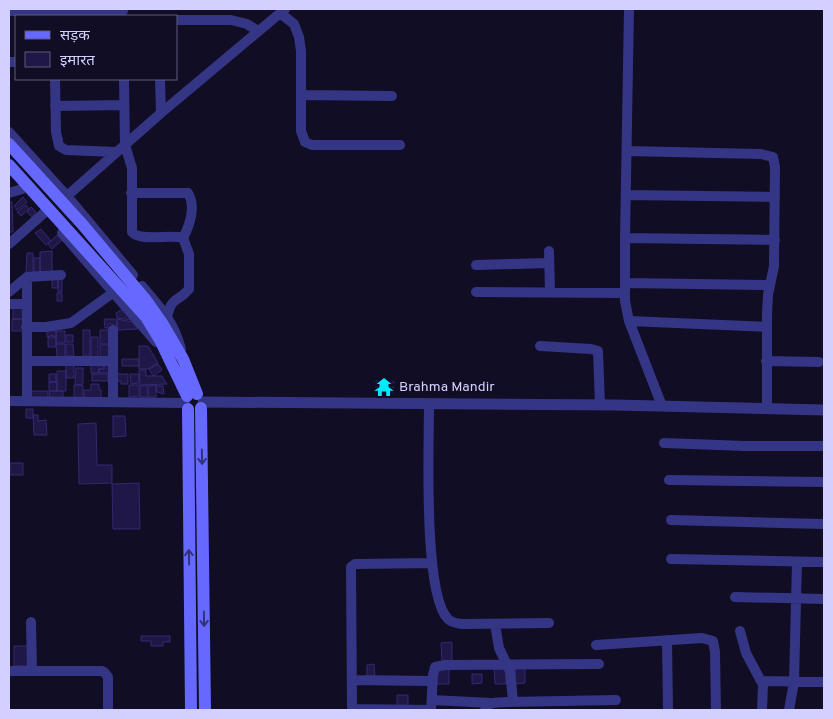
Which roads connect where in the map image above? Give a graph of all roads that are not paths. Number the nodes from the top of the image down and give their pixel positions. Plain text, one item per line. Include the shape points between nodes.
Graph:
1 (629, 9) edge
2 (9, 11) edge
3 (282, 11) edge
4 (123, 12) edge
5 (178, 20) edge
6 (258, 31) junction
7 (55, 80) edge
8 (124, 80) edge
9 (160, 80) edge
10 (301, 95) junction
11 (392, 96) dead end
12 (124, 105) junction
13 (55, 106) junction
14 (161, 113) junction
15 (9, 132) edge
16 (9, 144) edge
17 (125, 145) junction
18 (400, 145) dead end
19 (627, 151) junction
20 (116, 152) junction
21 (9, 165) edge
22 (9, 174) edge
23 (22, 189) junction
24 (9, 193) edge
25 (131, 193) junction
26 (626, 194) junction
27 (67, 196) junction
28 (775, 197) junction
29 (44, 212) junction
30 (183, 238) junction
31 (625, 238) junction
32 (775, 240) junction
33 (9, 244) edge
34 (549, 251) dead end
35 (549, 262) junction
36 (476, 265) dead end
37 (61, 275) dead end
38 (27, 277) junction
39 (770, 285) junction
40 (625, 288) junction
41 (9, 292) edge
42 (114, 292) junction
43 (476, 292) dead end
44 (550, 292) junction
45 (9, 304) edge
46 (26, 304) junction
47 (168, 316) junction
48 (630, 321) junction
49 (26, 326) junction
50 (766, 326) junction
51 (113, 330) dead end
52 (540, 346) dead end
53 (169, 358) junction
54 (183, 359) junction
55 (113, 360) junction
56 (27, 361) junction
57 (766, 361) junction
58 (819, 362) dead end
59 (27, 401) junction
60 (9, 402) edge
61 (113, 402) junction
62 (194, 402) junction
63 (429, 404) junction
64 (600, 405) junction
65 (662, 406) junction
66 (767, 409) junction
67 (824, 410) edge
68 (664, 443) dead end
69 (824, 446) edge
70 (668, 480) dead end
71 (824, 482) edge
72 (671, 520) dead end
73 (824, 524) edge
74 (671, 559) dead end
75 (797, 562) junction
76 (824, 562) edge
77 (432, 563) junction
78 (735, 597) dead end
79 (796, 598) junction
80 (824, 599) edge
81 (31, 622) dead end
82 (549, 623) dead end
83 (495, 624) junction
84 (740, 631) dead end
85 (667, 640) junction
86 (596, 645) dead end
87 (508, 664) junction
88 (599, 664) dead end
89 (9, 671) edge
90 (32, 671) junction
91 (352, 680) junction
92 (432, 681) junction
93 (762, 681) junction
94 (794, 682) junction
95 (824, 682) edge
96 (616, 700) dead end
97 (513, 702) junction
98 (431, 707) edge
99 (488, 707) edge
100 (108, 710) edge
101 (191, 710) edge
102 (205, 710) edge
103 (352, 710) edge
104 (668, 710) edge
105 (716, 710) edge
106 (762, 710) edge
107 (789, 710) edge

1 - 19 street
2 - 4 street
3 - 6 street
3 - 10 street via 294,24 299,37
5 - 6 street via 231,20
6 - 14 street
7 - 13 street
8 - 12 street
9 - 14 street
10 - 11 street
10 - 18 street via 301,130 306,142
12 - 13 street
12 - 17 street
13 - 20 street via 59,146 66,150
14 - 17 street
15 - 27 street
16 - 54 main road via 145,299
17 - 20 street
17 - 25 street via 132,168
19 - 26 street
19 - 28 street via 773,156
20 - 27 street
21 - 53 main road via 146,317
22 - 23 street
23 - 24 street
23 - 29 street
25 - 30 street via 134,235
25 - 30 street via 188,193 190,219
26 - 28 street
26 - 31 street
27 - 47 street
28 - 32 street
29 - 33 street
29 - 42 street
30 - 47 street via 188,254 189,289 170,305
31 - 32 street
31 - 40 street
32 - 39 street
34 - 35 street
35 - 36 street
35 - 44 street
37 - 38 street
38 - 41 street
38 - 46 street
39 - 40 street
39 - 50 street
40 - 44 street
40 - 48 street
42 - 49 street via 71,324
42 - 53 street
43 - 44 street
45 - 46 street
46 - 49 street
47 - 54 street via 177,334
48 - 50 street
48 - 65 street
49 - 56 street
50 - 57 street
51 - 55 street
52 - 64 street via 598,352
53 - 62 main road
54 - 62 main road
55 - 56 street
55 - 61 street
56 - 59 street
57 - 58 street
57 - 66 street
59 - 60 street
59 - 61 street
61 - 62 street
62 - 63 street
101 -> 62 main road
62 -> 102 main road
63 - 64 street
63 - 77 street
64 - 65 street
65 - 66 street
66 - 67 street
68 - 69 street
70 - 71 street
72 - 73 street
74 - 75 street
75 - 76 street
75 - 79 street
77 - 83 street via 437,591 447,618 454,623
77 - 91 street via 355,564 351,567
78 - 79 street
79 - 80 street
79 - 94 street
81 - 90 street
82 - 83 street
83 - 87 street via 499,648
84 - 93 street via 746,653
85 - 86 street
85 - 104 street
85 - 105 street via 702,638 712,641
87 - 88 street
87 - 92 street via 436,667
87 - 97 street
89 - 90 street
90 - 100 street via 102,671 108,677
91 - 92 street
91 - 103 street
92 - 98 street
93 - 94 street
93 - 106 street
94 - 95 street
94 - 107 street
96 - 97 street
97 - 99 street
98 - 99 street
98 - 103 street

